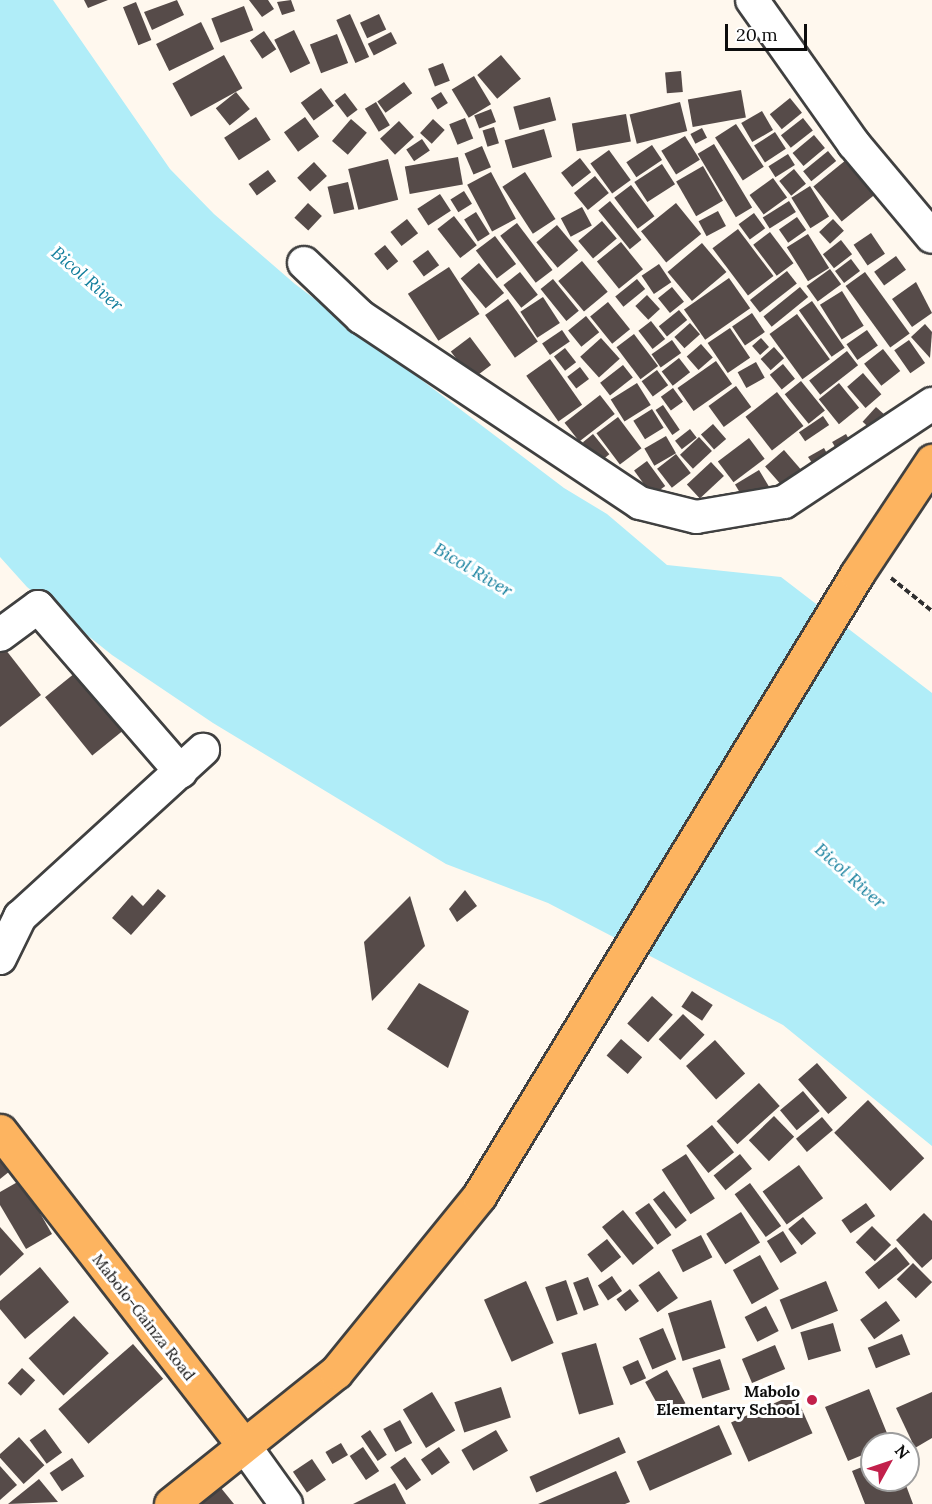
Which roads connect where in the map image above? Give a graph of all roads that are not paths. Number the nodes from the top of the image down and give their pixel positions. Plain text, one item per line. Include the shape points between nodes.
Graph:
1 (752, 0) edge
2 (932, 237) edge
3 (304, 263) dead end
4 (932, 404) edge
5 (932, 461) edge
6 (0, 635) edge
7 (203, 750) dead end
8 (181, 772) junction
9 (10, 910) edge
10 (0, 958) edge
11 (0, 1131) edge
12 (243, 1444) junction
13 (171, 1504) edge
14 (286, 1504) edge

1 - 2 street via 854,144
3 - 4 street via 361,317 640,502 696,517 784,502
5 - 12 main road via 869,572 586,1017 479,1196 336,1372
6 - 8 street via 38,607
7 - 8 street
8 - 9 street
9 - 10 street
11 - 12 main road, Mabolo-Gainza Road
12 - 13 main road
12 - 14 street, Mabolo-Gainza Road

